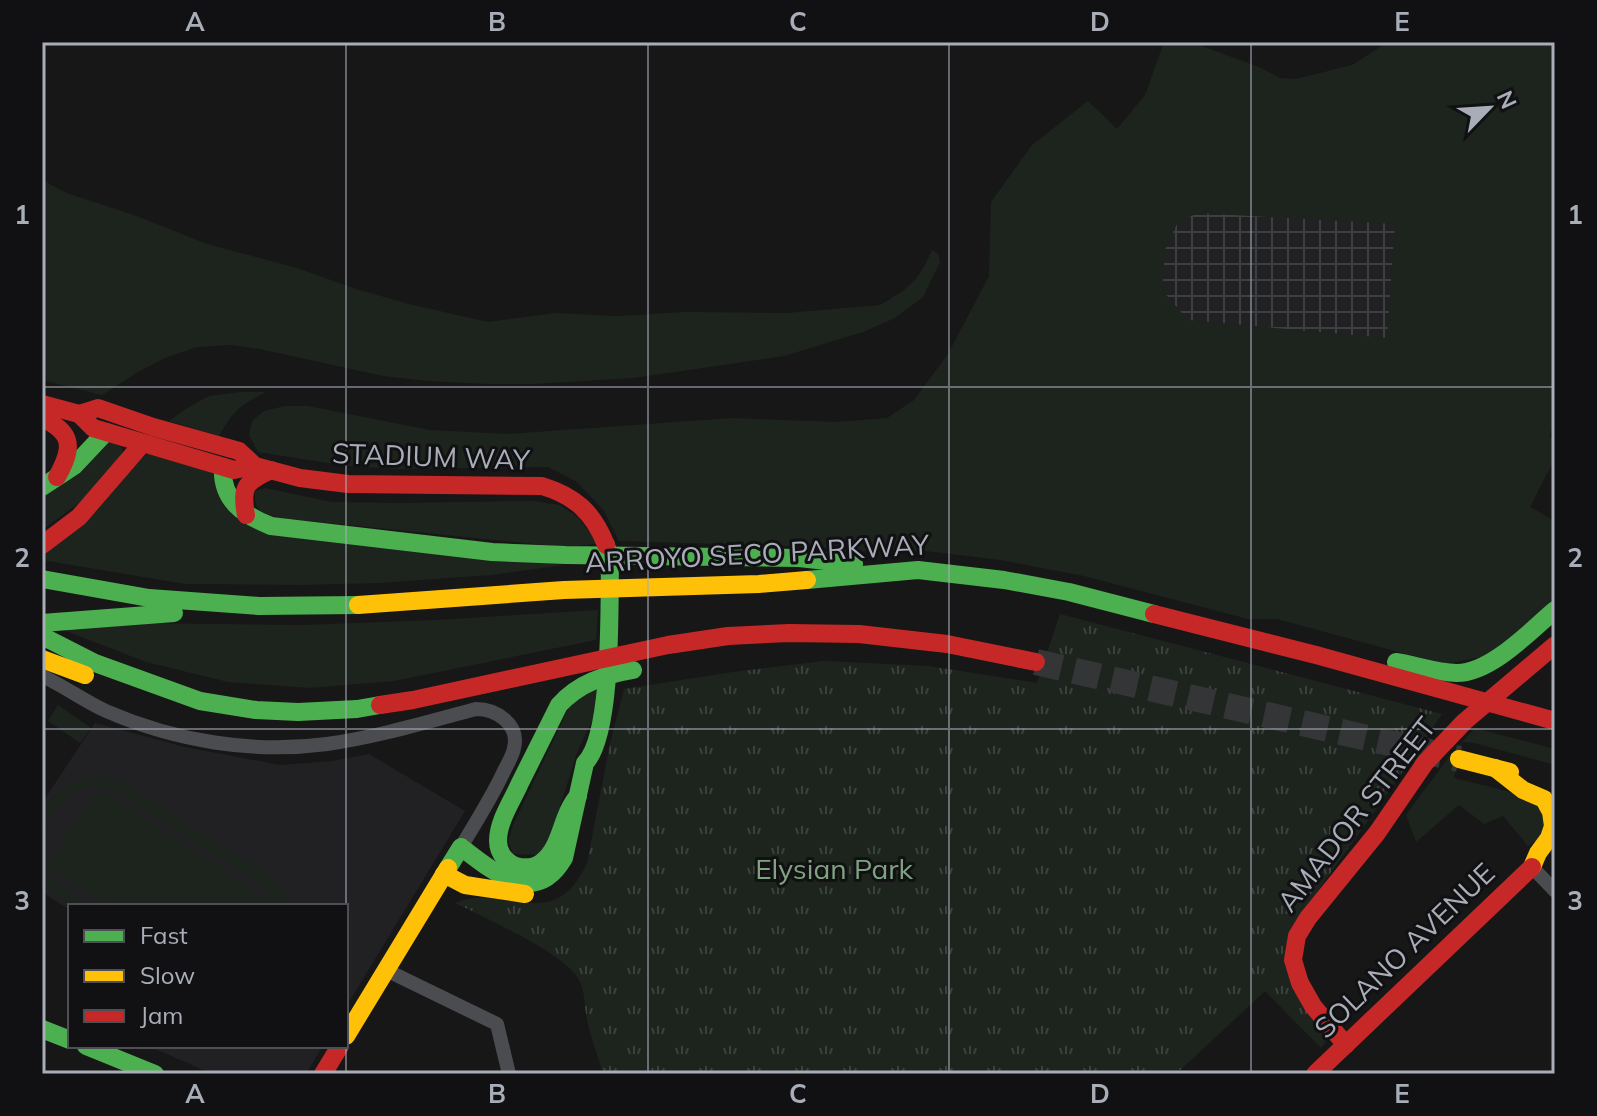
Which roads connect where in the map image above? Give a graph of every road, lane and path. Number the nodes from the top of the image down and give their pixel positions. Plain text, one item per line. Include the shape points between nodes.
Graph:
1 (42, 404) edge
2 (79, 414) junction
3 (42, 418) edge
4 (106, 432) junction
5 (143, 443) junction
6 (223, 467) junction
7 (263, 468) junction
8 (48, 484) edge
9 (246, 515) junction
10 (42, 545) edge
11 (918, 570) junction
12 (42, 579) edge
13 (259, 606) junction
14 (1555, 610) edge
15 (42, 623) edge
16 (859, 634) junction
17 (42, 636) edge
18 (1555, 645) edge
19 (1316, 655) junction
20 (42, 659) edge
21 (1036, 662) tunnel mouth
22 (42, 676) edge
23 (200, 701) junction
24 (1555, 721) edge
25 (592, 756) junction
26 (1459, 759) tunnel mouth
27 (1495, 768) junction
28 (1555, 786) edge
29 (578, 796) junction
30 (461, 847) junction
31 (1555, 854) edge
32 (1532, 867) junction
33 (444, 874) junction
34 (1555, 891) edge
35 (386, 970) junction
36 (42, 1029) edge
37 (348, 1033) edge
38 (68, 1039) edge
39 (1346, 1045) junction
40 (91, 1048) edge
41 (339, 1048) edge
42 (155, 1074) edge
43 (323, 1074) edge
44 (509, 1074) edge
45 (1315, 1074) edge

1 - 2 main road, STADIUM WAY
2 - 4 main road, STADIUM WAY
2 - 7 main road, STADIUM WAY via 98,408 239,451
3 - 8 main road via 60,427 68,441 67,461
4 - 5 main road, STADIUM WAY
4 - 8 main road
5 - 6 main road, STADIUM WAY
5 - 10 main road via 79,517
6 - 7 main road, STADIUM WAY
6 - 9 main road via 228,494
7 - 9 main road via 246,482
7 - 25 main road, STADIUM WAY via 348,484 531,485 562,492 579,504 596,522 611,576 606,699
9 - 11 main road via 271,526 492,552 799,558
11 - 13 main road, ARROYO SECO PARKWAY via 759,584
11 - 19 main road, ARROYO SECO PARKWAY via 1069,592
12 - 13 main road, ARROYO SECO PARKWAY via 149,598
13 - 15 main road
14 - 19 main road via 1499,657 1465,673
16 - 21 main road
16 - 23 main road via 713,638 357,709 256,710
16 - 29 main road via 680,660 618,672 576,688 559,705 502,821 498,847 504,858 522,868 545,860
17 - 23 main road via 95,663
18 - 39 main road, AMADOR STREET via 1464,722 1425,763 1297,936 1293,960 1300,983
19 - 24 main road, ARROYO SECO PARKWAY
20 - 23 main road via 138,696
22 - 30 street via 125,718 226,744 329,743 476,709 498,714 508,723 514,748
25 - 29 main road, STADIUM WAY via 585,763
25 - 33 main road, STADIUM WAY via 596,766 578,849 562,881 538,893 520,894 465,885
26 - 27 main road
27 - 28 main road
27 - 32 main road via 1544,799 1551,812 1549,838
29 - 30 main road, STADIUM WAY via 567,852 543,879 508,880
30 - 33 main road
31 - 32 main road
32 - 34 street
32 - 39 main road, SOLANO AVENUE
33 - 35 main road
35 - 37 main road
35 - 44 street via 497,1024
36 - 38 main road
39 - 45 main road, SOLANO AVENUE
40 - 42 main road
41 - 43 main road

